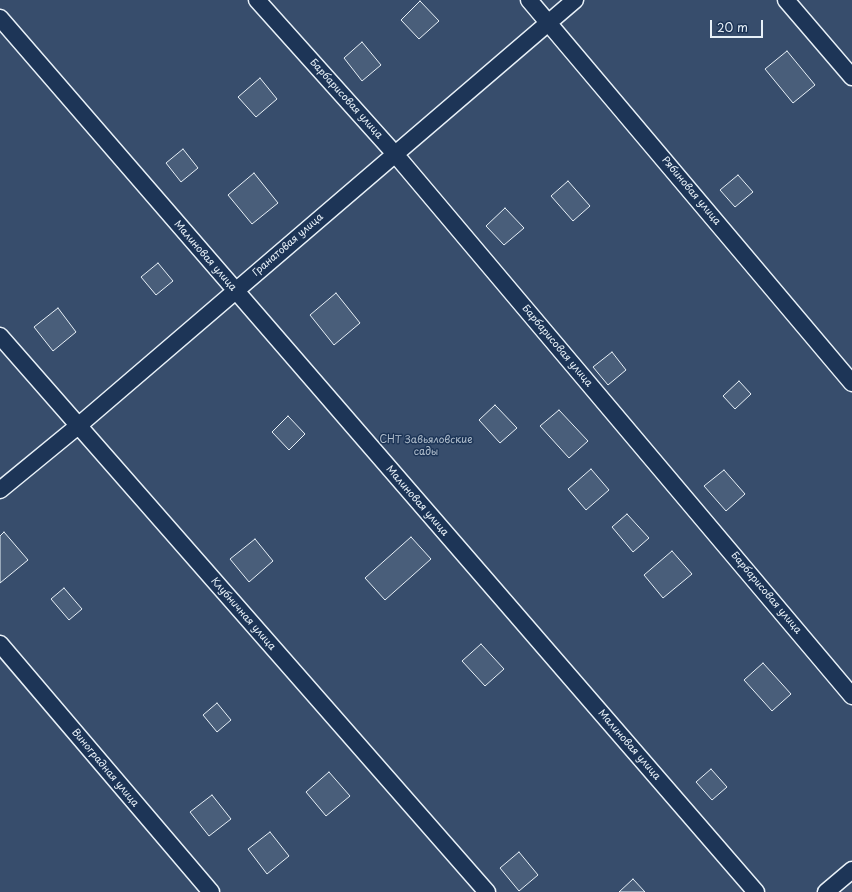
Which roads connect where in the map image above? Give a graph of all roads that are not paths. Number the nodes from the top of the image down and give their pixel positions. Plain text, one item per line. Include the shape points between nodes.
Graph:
1 (257, 0) edge
2 (529, 0) edge
3 (575, 0) edge
4 (786, 0) edge
5 (0, 18) edge
6 (549, 22) junction
7 (852, 77) edge
8 (395, 154) junction
9 (235, 290) junction
10 (0, 336) edge
11 (852, 383) edge
12 (78, 426) junction
13 (0, 490) edge
14 (0, 644) edge
15 (852, 696) edge
16 (852, 870) edge
17 (211, 892) edge
18 (487, 892) edge
19 (756, 892) edge
20 (826, 892) edge

1 - 8 street, Барбарисовая улица
2 - 6 street, Рябиновая улица
3 - 6 street, Гранатовая улица
4 - 7 street
5 - 9 street, Малиновая улица
6 - 8 street, Гранатовая улица
6 - 11 street, Рябиновая улица
8 - 9 street, Гранатовая улица
8 - 15 street, Барбарисовая улица
9 - 12 street, Гранатовая улица
9 - 19 street, Малиновая улица
10 - 12 street, Клубничная улица
12 - 13 street, Гранатовая улица
12 - 18 street, Клубничная улица
14 - 17 street, Виноградная улица
16 - 20 street

